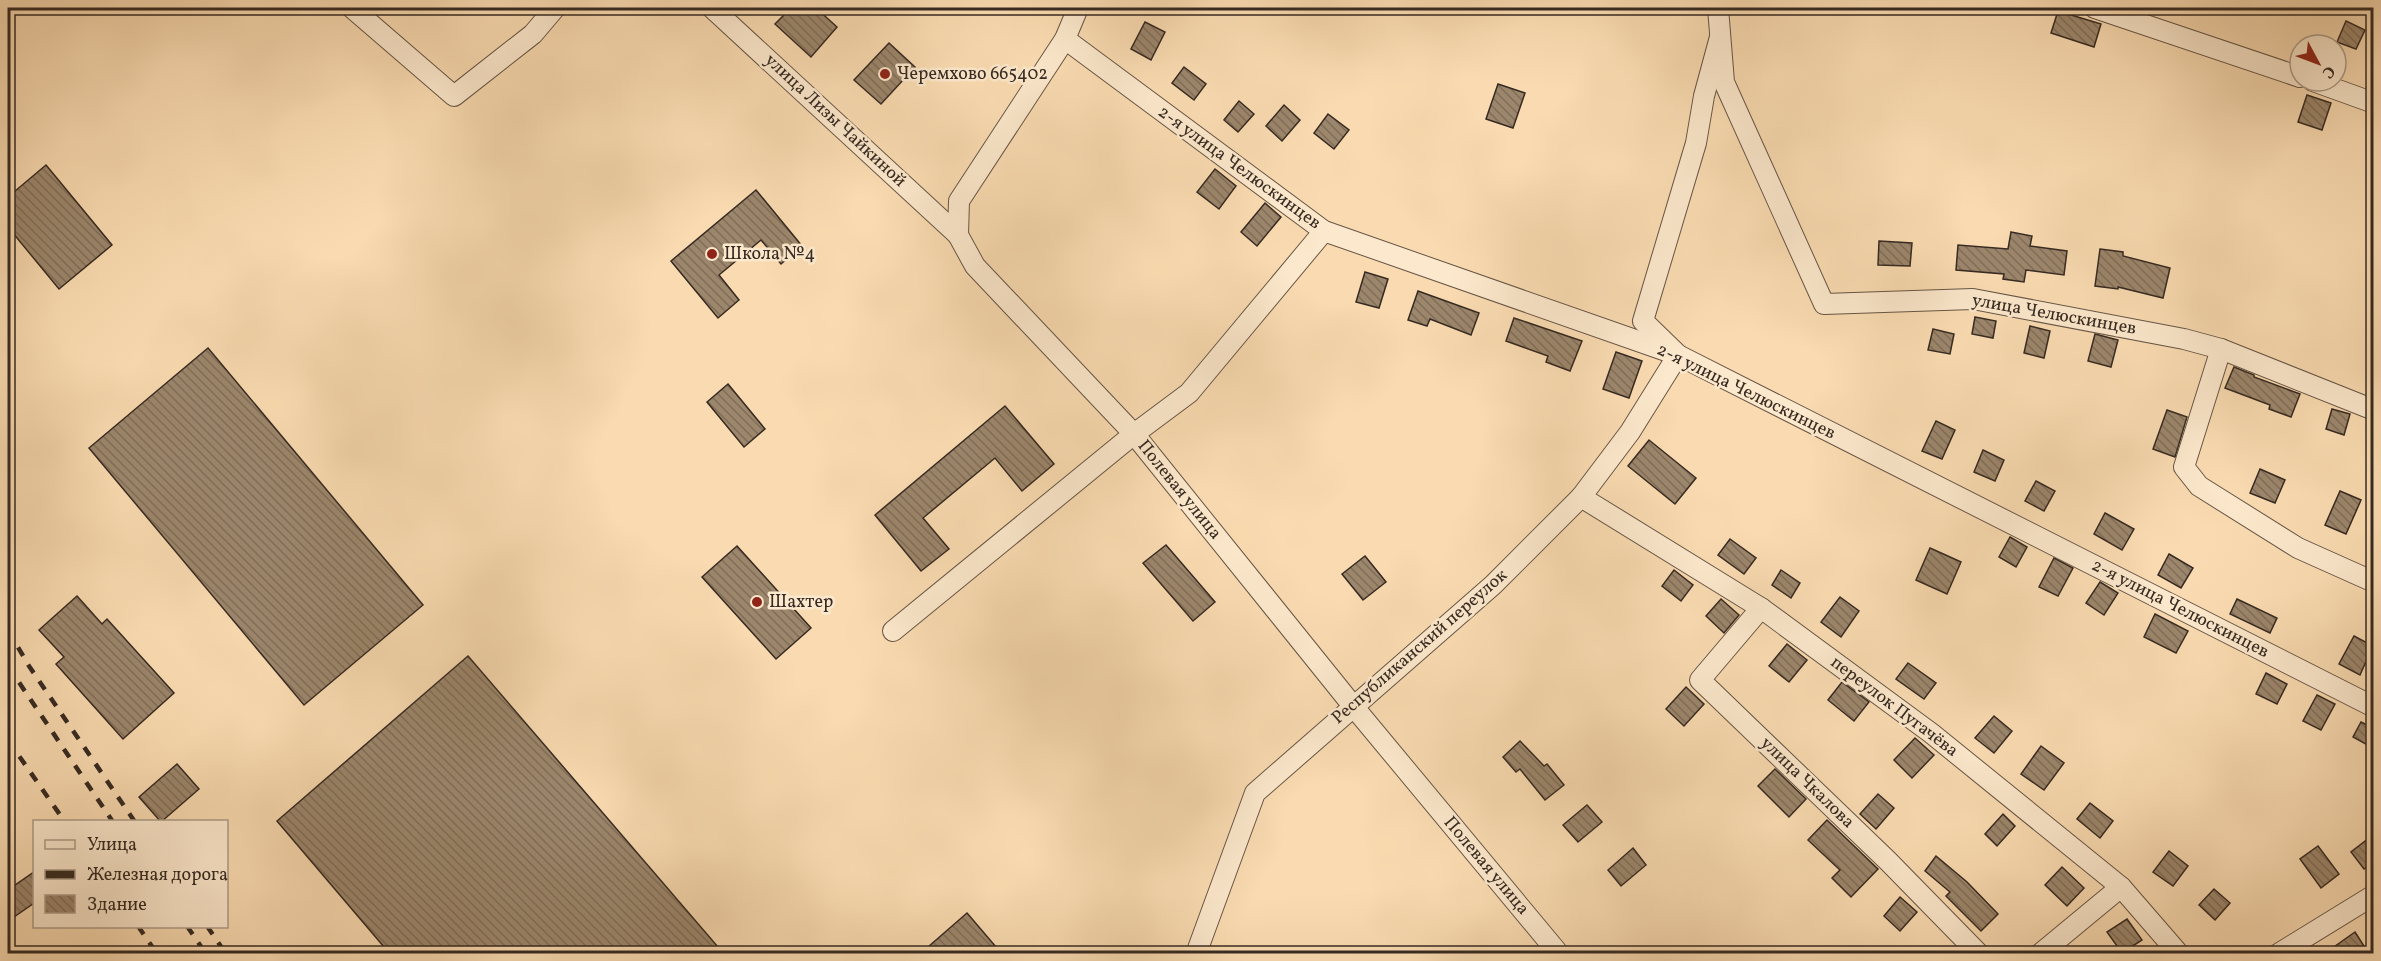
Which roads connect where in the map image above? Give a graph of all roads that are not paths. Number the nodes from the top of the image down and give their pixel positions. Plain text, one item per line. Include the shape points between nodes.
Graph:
1 (352, 8) edge
2 (555, 8) edge
3 (712, 8) edge
4 (1078, 8) edge
5 (1718, 8) edge
6 (2095, 8) edge
7 (1720, 37) junction
8 (1065, 39) junction
9 (2288, 72) edge
10 (2346, 93) edge
11 (2373, 103) edge
12 (1324, 231) junction
13 (958, 235) junction
14 (2221, 349) junction
15 (1678, 355) junction
16 (2373, 410) edge
17 (1134, 434) junction
18 (1581, 497) junction
19 (2373, 582) edge
20 (1761, 608) junction
21 (893, 631) dead end
22 (1353, 706) junction
23 (2373, 707) edge
24 (2121, 887) junction
25 (2373, 895) edge
26 (1196, 954) edge
27 (1559, 954) edge
28 (1979, 954) edge
29 (2040, 954) edge
30 (2179, 954) edge
31 (2278, 954) edge

1 - 2 street via 454,96 532,34
3 - 13 street, улица Лизы Чайкиной
4 - 8 street
5 - 7 street, улица Челюскинцев
6 - 9 street
7 - 14 street, улица Челюскинцев via 1724,82 1824,304 1973,299
7 - 15 street via 1696,143 1643,321
8 - 12 street, 2-я улица Челюскинцев
8 - 13 street via 959,201
10 - 11 street
12 - 15 street, 2-я улица Челюскинцев
12 - 17 street via 1189,393
13 - 17 street, Полевая улица via 975,266
14 - 16 street, улица Челюскинцев
14 - 19 street via 2184,467 2199,486 2298,548
15 - 18 street, Республиканский переулок via 1630,432
15 - 23 street, 2-я улица Челюскинцев
17 - 21 street
17 - 22 street, Полевая улица
18 - 20 street, переулок Пугачёва
18 - 22 street, Республиканский переулок via 1493,585
20 - 24 street, переулок Пугачёва via 1931,733
20 - 28 street, улица Чкалова via 1700,681
22 - 26 street, Республиканский переулок via 1255,793
22 - 27 street, Полевая улица
24 - 29 street
24 - 30 street, переулок Пугачёва
25 - 31 street

